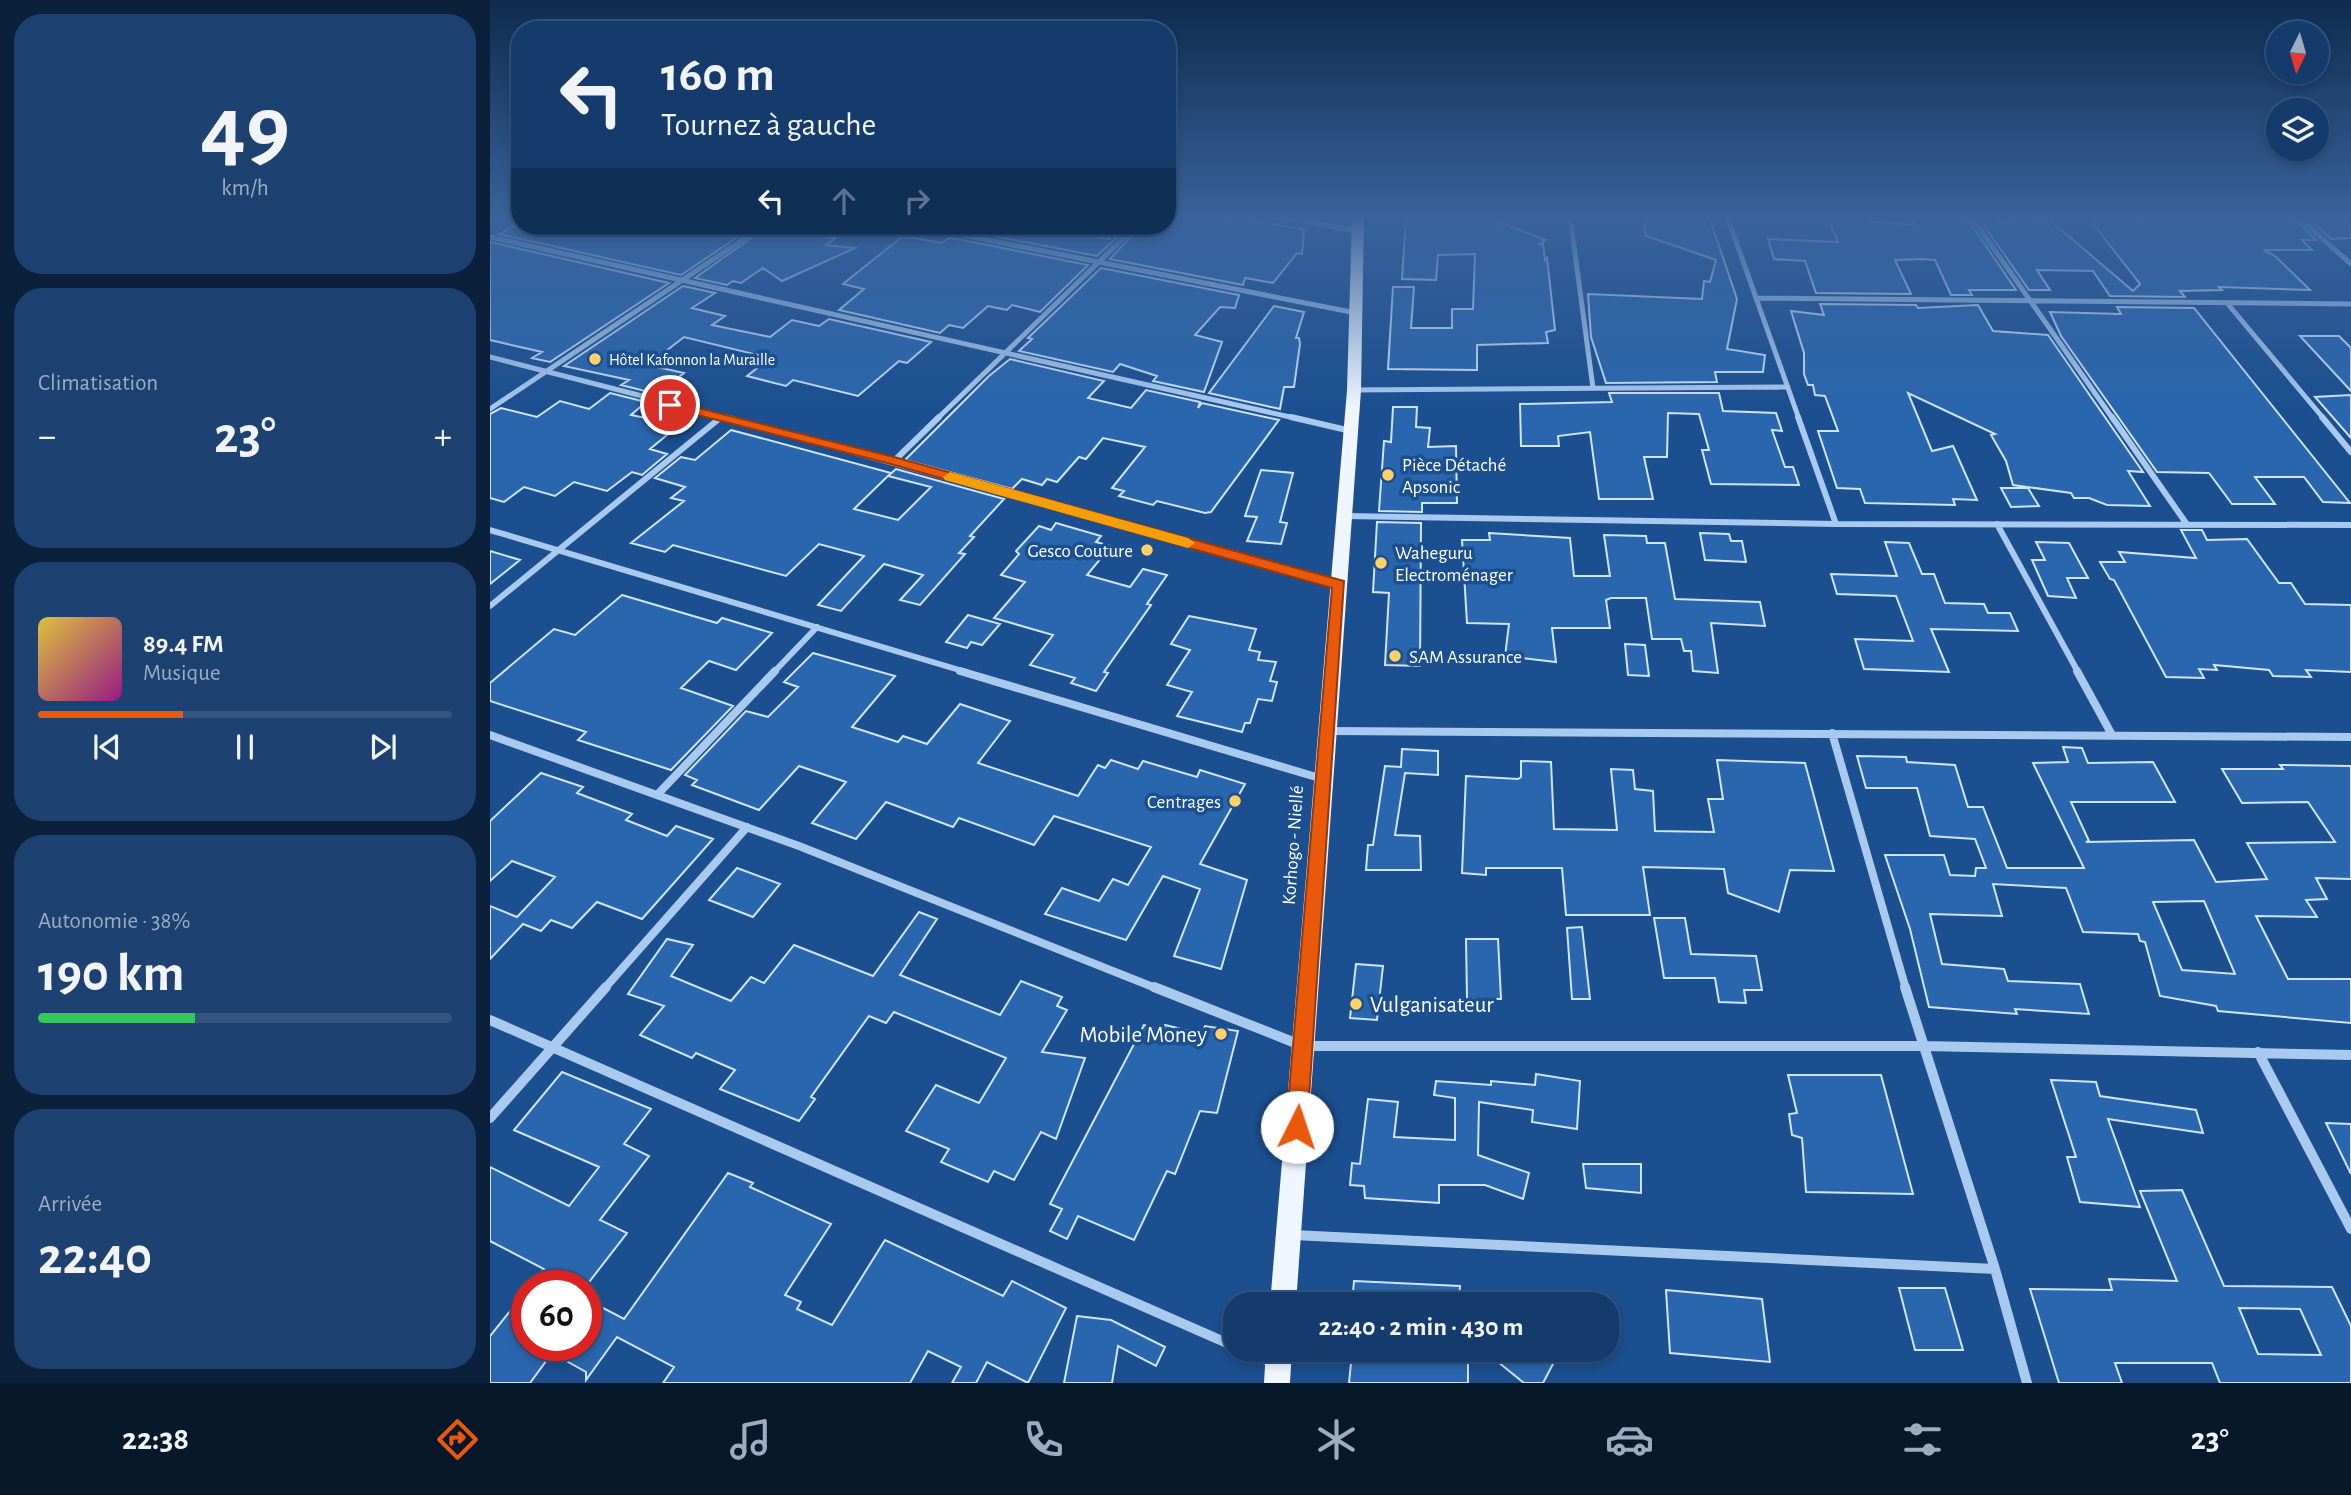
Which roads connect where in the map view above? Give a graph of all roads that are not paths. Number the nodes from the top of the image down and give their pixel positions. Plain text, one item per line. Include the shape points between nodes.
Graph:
1 (681, 280) edge
2 (683, 281) edge
3 (1079, 281) edge
4 (1192, 281) edge
5 (1357, 281) edge
6 (1579, 281) edge
7 (1750, 281) edge
8 (2017, 281) edge
9 (1756, 298) junction
10 (2032, 302) junction
11 (2227, 303) junction
12 (2351, 304) edge
13 (1357, 313) junction
14 (1003, 353) junction
15 (490, 357) edge
16 (545, 372) junction
17 (1788, 387) junction
18 (1593, 388) junction
19 (1354, 390) junction
20 (490, 409) edge
21 (720, 418) junction
22 (1351, 431) junction
23 (2351, 452) edge
24 (894, 461) junction
25 (1344, 516) junction
26 (2186, 523) junction
27 (1836, 524) junction
28 (1997, 524) junction
29 (2351, 525) edge
30 (490, 530) edge
31 (559, 550) junction
32 (1339, 585) junction
33 (490, 606) edge
34 (817, 627) junction
35 (1327, 731) junction
36 (1832, 733) junction
37 (490, 735) edge
38 (2112, 735) junction
39 (2351, 737) edge
40 (1324, 779) junction
41 (657, 795) junction
42 (747, 827) junction
43 (490, 1020) edge
44 (1303, 1046) junction
45 (1922, 1046) junction
46 (551, 1047) junction
47 (2258, 1052) junction
48 (2351, 1055) edge
49 (490, 1118) edge
50 (2351, 1228) edge
51 (1288, 1235) junction
52 (1995, 1269) junction
53 (1284, 1292) edge
54 (1223, 1341) edge
55 (2027, 1383) edge

1 - 16 street
2 - 14 street
3 - 14 street
4 - 13 street
5 - 13 main road, Korhogo - Niellé
6 - 18 street
7 - 9 street
8 - 10 street
9 - 10 street
9 - 17 street
10 - 11 street
10 - 26 street
11 - 12 street
11 - 23 street
13 - 19 main road, Korhogo - Niellé
14 - 22 street
14 - 24 street
15 - 16 street
16 - 20 street
16 - 21 street
17 - 18 street
17 - 27 street
18 - 19 street
19 - 22 main road, Korhogo - Niellé
21 - 24 street
21 - 31 street
22 - 25 main road, Korhogo - Niellé
24 - 32 street
25 - 27 street
25 - 32 main road, Korhogo - Niellé
26 - 28 street
26 - 29 street
27 - 28 street
28 - 38 street
30 - 31 street
31 - 33 street
31 - 34 street
32 - 35 main road, Korhogo - Niellé
34 - 40 street
34 - 41 street
35 - 36 street
35 - 40 main road, Korhogo - Niellé
36 - 38 street
36 - 45 street
37 - 41 street
38 - 39 street
40 - 44 main road, Korhogo - Niellé
41 - 42 street
42 - 44 street
42 - 46 street
43 - 46 street
44 - 45 street
44 - 51 main road, Korhogo - Niellé
45 - 47 street
45 - 52 street
46 - 49 street
46 - 54 street
47 - 48 street
47 - 50 street
51 - 52 street
51 - 53 main road, Korhogo - Niellé
52 - 55 street

